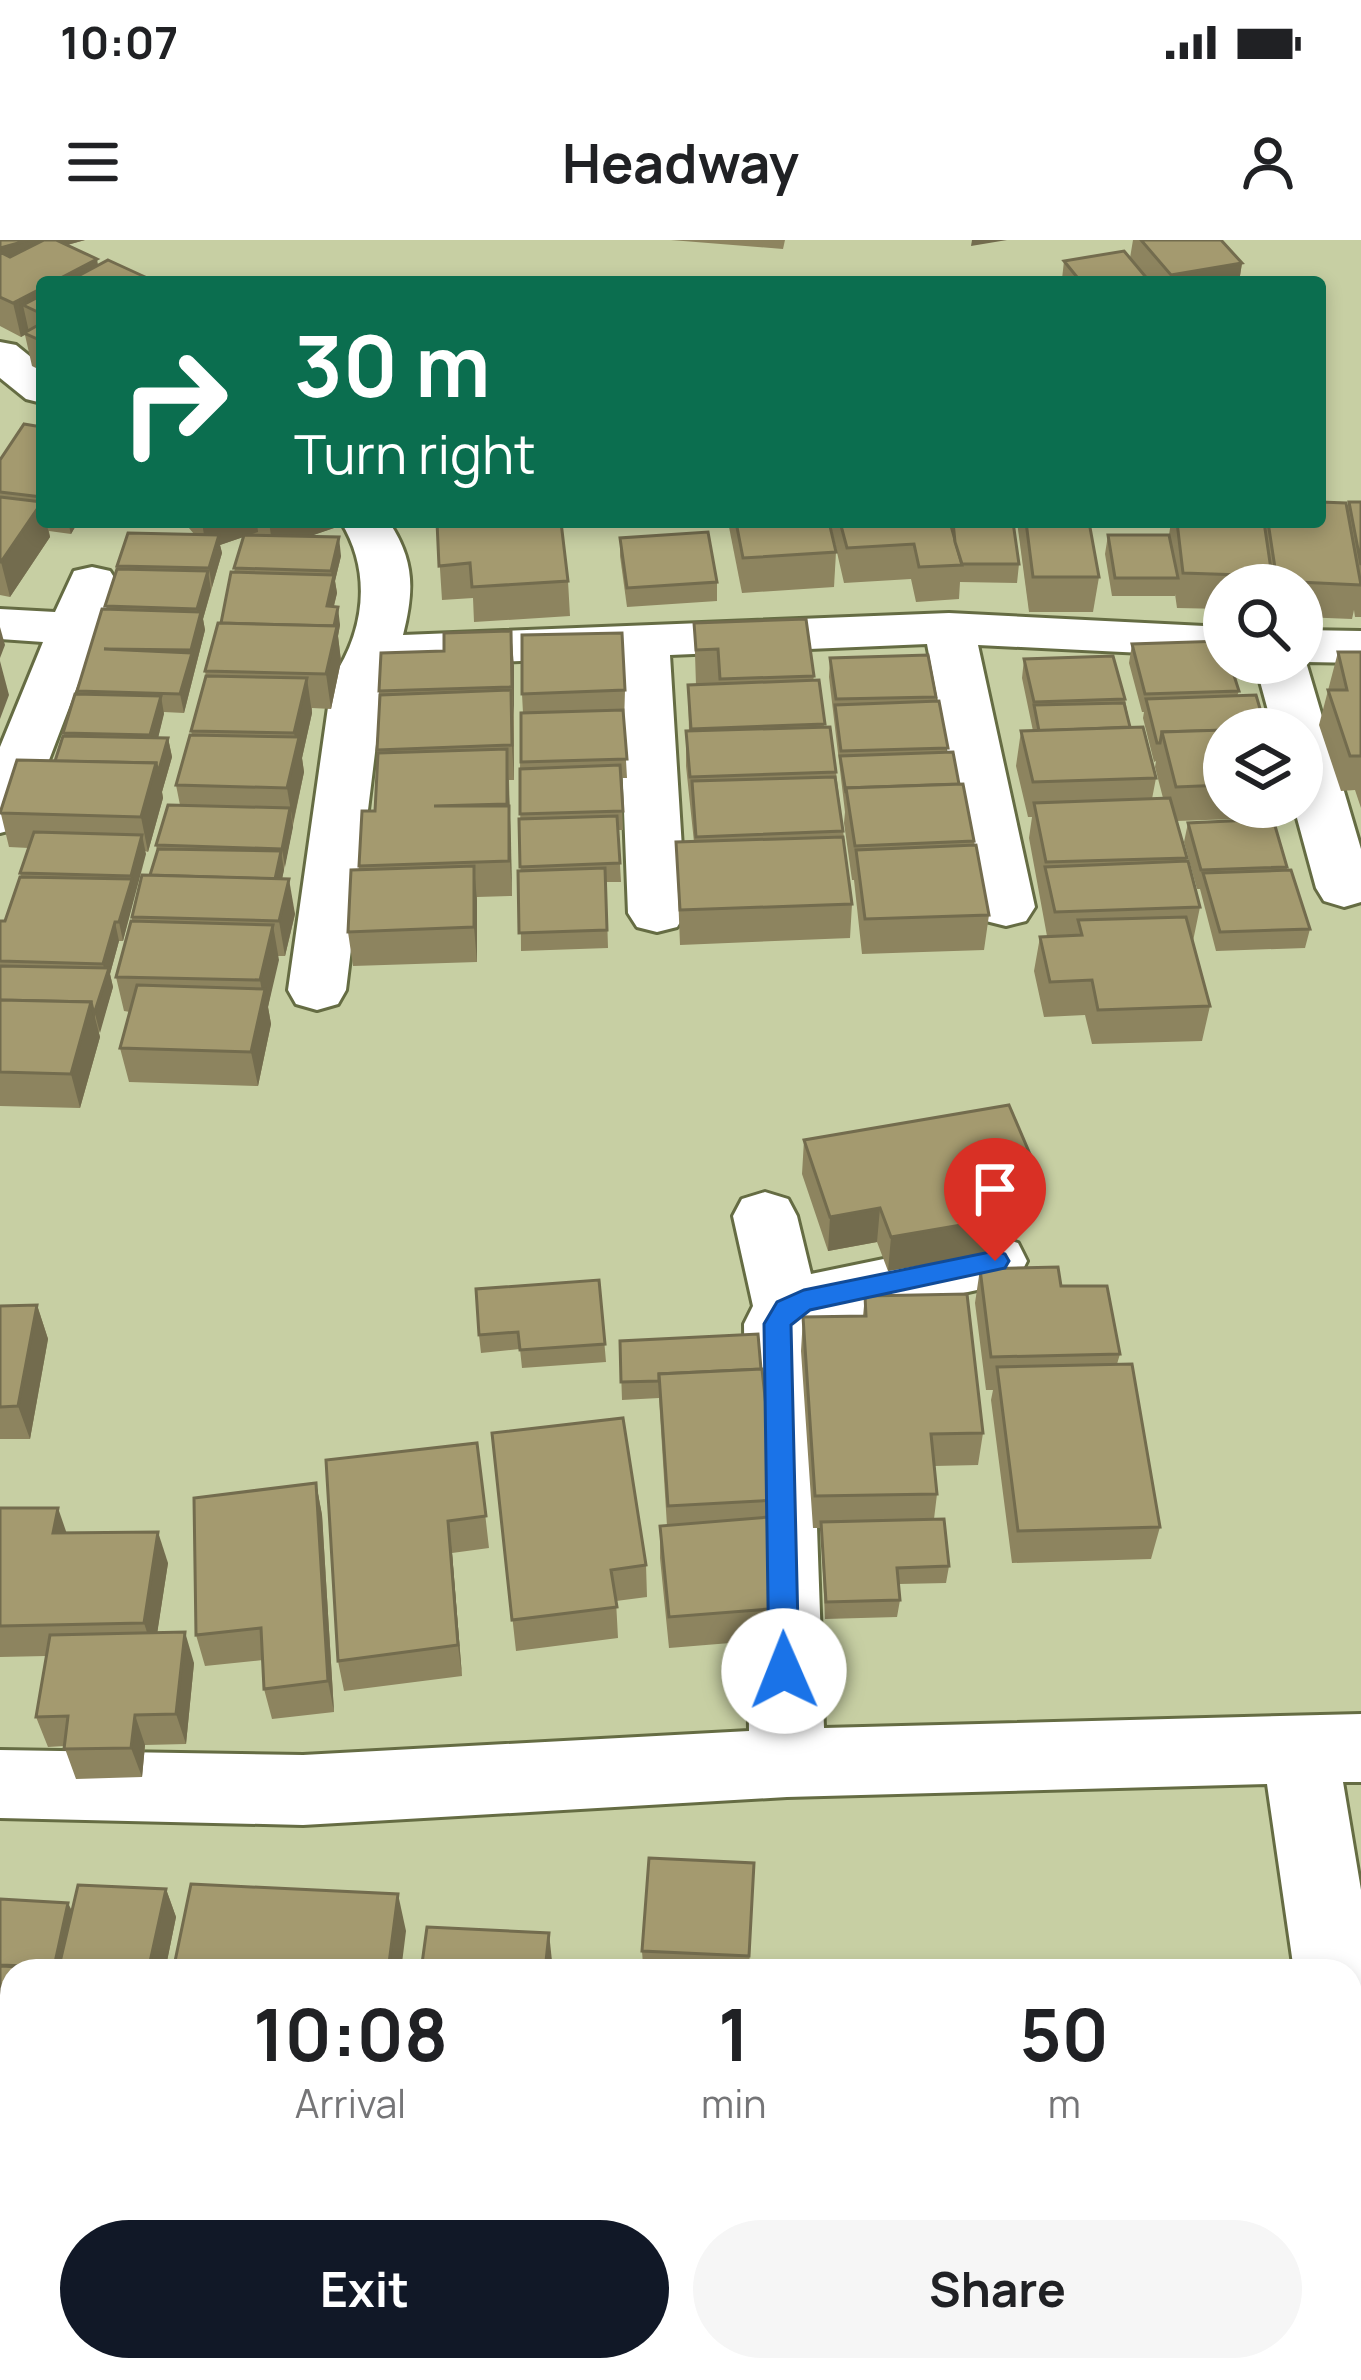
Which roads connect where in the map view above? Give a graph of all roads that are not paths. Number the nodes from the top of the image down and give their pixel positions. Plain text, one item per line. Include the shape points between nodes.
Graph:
1 (0, 356) edge
2 (36, 383) edge
3 (369, 528) edge
4 (0, 624) edge
5 (949, 628) junction
6 (643, 639) junction
7 (1203, 641) edge
8 (1323, 646) edge
9 (1361, 647) edge
10 (372, 658) junction
11 (1323, 812) edge
12 (0, 814) edge
13 (1344, 888) dead end
14 (1006, 907) dead end
15 (657, 914) dead end
16 (317, 990) dead end
17 (765, 1216) dead end
18 (995, 1261) edge
19 (787, 1310) junction
20 (1330, 1749) edge
21 (787, 1763) junction
22 (0, 1784) edge
23 (1334, 1959) edge

1 - 2 street
3 - 10 street via 391,575
4 - 12 street via 82,605
5 - 6 street
5 - 7 street
5 - 14 street
6 - 10 street via 402,647
6 - 15 street
8 - 9 street
10 - 16 street via 358,679
11 - 13 street
17 - 19 street
18 - 19 street
19 - 21 street via 776,1348
20 - 21 street
20 - 23 street
21 - 22 street via 303,1790

